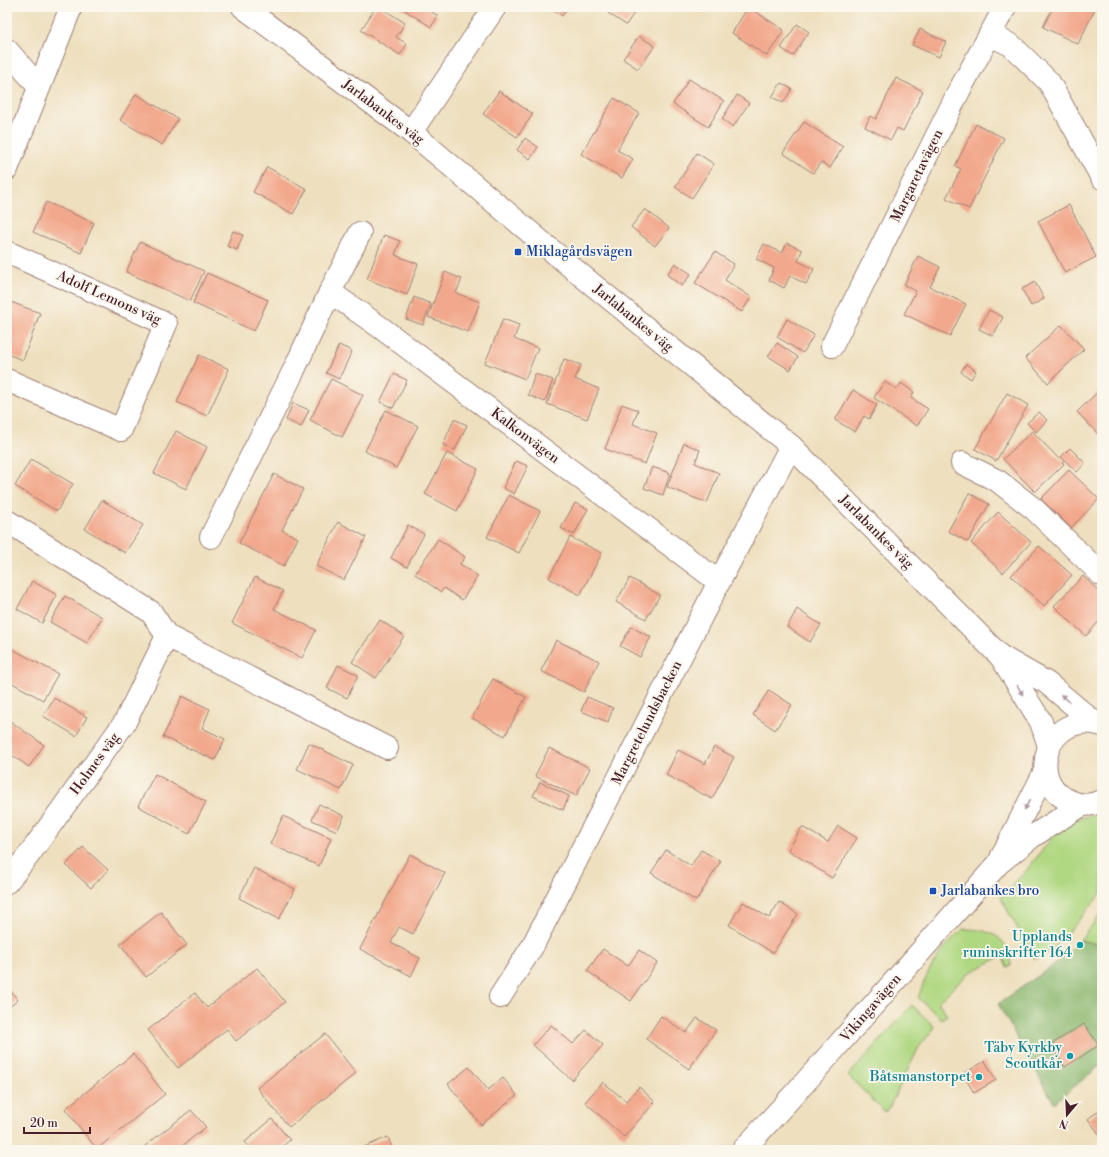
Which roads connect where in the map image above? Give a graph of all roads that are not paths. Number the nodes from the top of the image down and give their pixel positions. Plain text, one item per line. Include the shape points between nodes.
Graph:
1 (71, 7) edge
2 (242, 7) edge
3 (495, 7) edge
4 (1005, 7) edge
5 (990, 35) junction
6 (7, 50) edge
7 (39, 87) junction
8 (411, 132) junction
9 (11, 147) edge
10 (7, 170) edge
11 (1102, 178) edge
12 (360, 232) dead end
13 (7, 252) edge
14 (330, 292) junction
15 (832, 346) dead end
16 (7, 380) edge
17 (791, 446) junction
18 (962, 463) dead end
19 (7, 521) edge
20 (211, 537) dead end
21 (1102, 575) edge
22 (719, 582) junction
23 (167, 636) junction
24 (1000, 656) junction
25 (1099, 724) edge
26 (1049, 746) junction
27 (387, 748) dead end
28 (1045, 770) junction
29 (1092, 803) edge
30 (998, 864) junction
31 (7, 882) edge
32 (500, 997) dead end
33 (742, 1150) edge

1 - 7 street
2 - 8 street, Jarlabankes väg
3 - 8 street
4 - 5 street, Margaretavägen
5 - 11 street via 1011,45 1049,82
5 - 15 street, Margaretavägen via 959,91
6 - 7 street
7 - 9 street
8 - 17 street, Jarlabankes väg via 576,271
9 - 10 street
12 - 14 street
13 - 16 street, Adolf Lemons väg via 166,324 121,430
14 - 20 street
14 - 22 street, Kalkonvägen
17 - 22 street, Margretelundsbacken
17 - 24 street, Jarlabankes väg
18 - 21 street via 998,481 1034,509
19 - 23 street via 151,612
22 - 32 street, Margretelundsbacken via 543,926
23 - 27 street
23 - 31 street, Holmes väg via 125,722
25 -> 24 street, Jarlabankes väg via 1047,683
24 -> 26 street, Jarlabankes väg via 1041,722
25 - 26 street, Vikingavägen via 1081,722 1067,727
26 - 28 street, Vikingavägen
28 - 29 street, Vikingavägen via 1056,791 1067,800
28 -> 30 street, Vikingavägen
29 - 30 street, Vikingavägen via 1033,836
30 - 33 street, Vikingavägen

